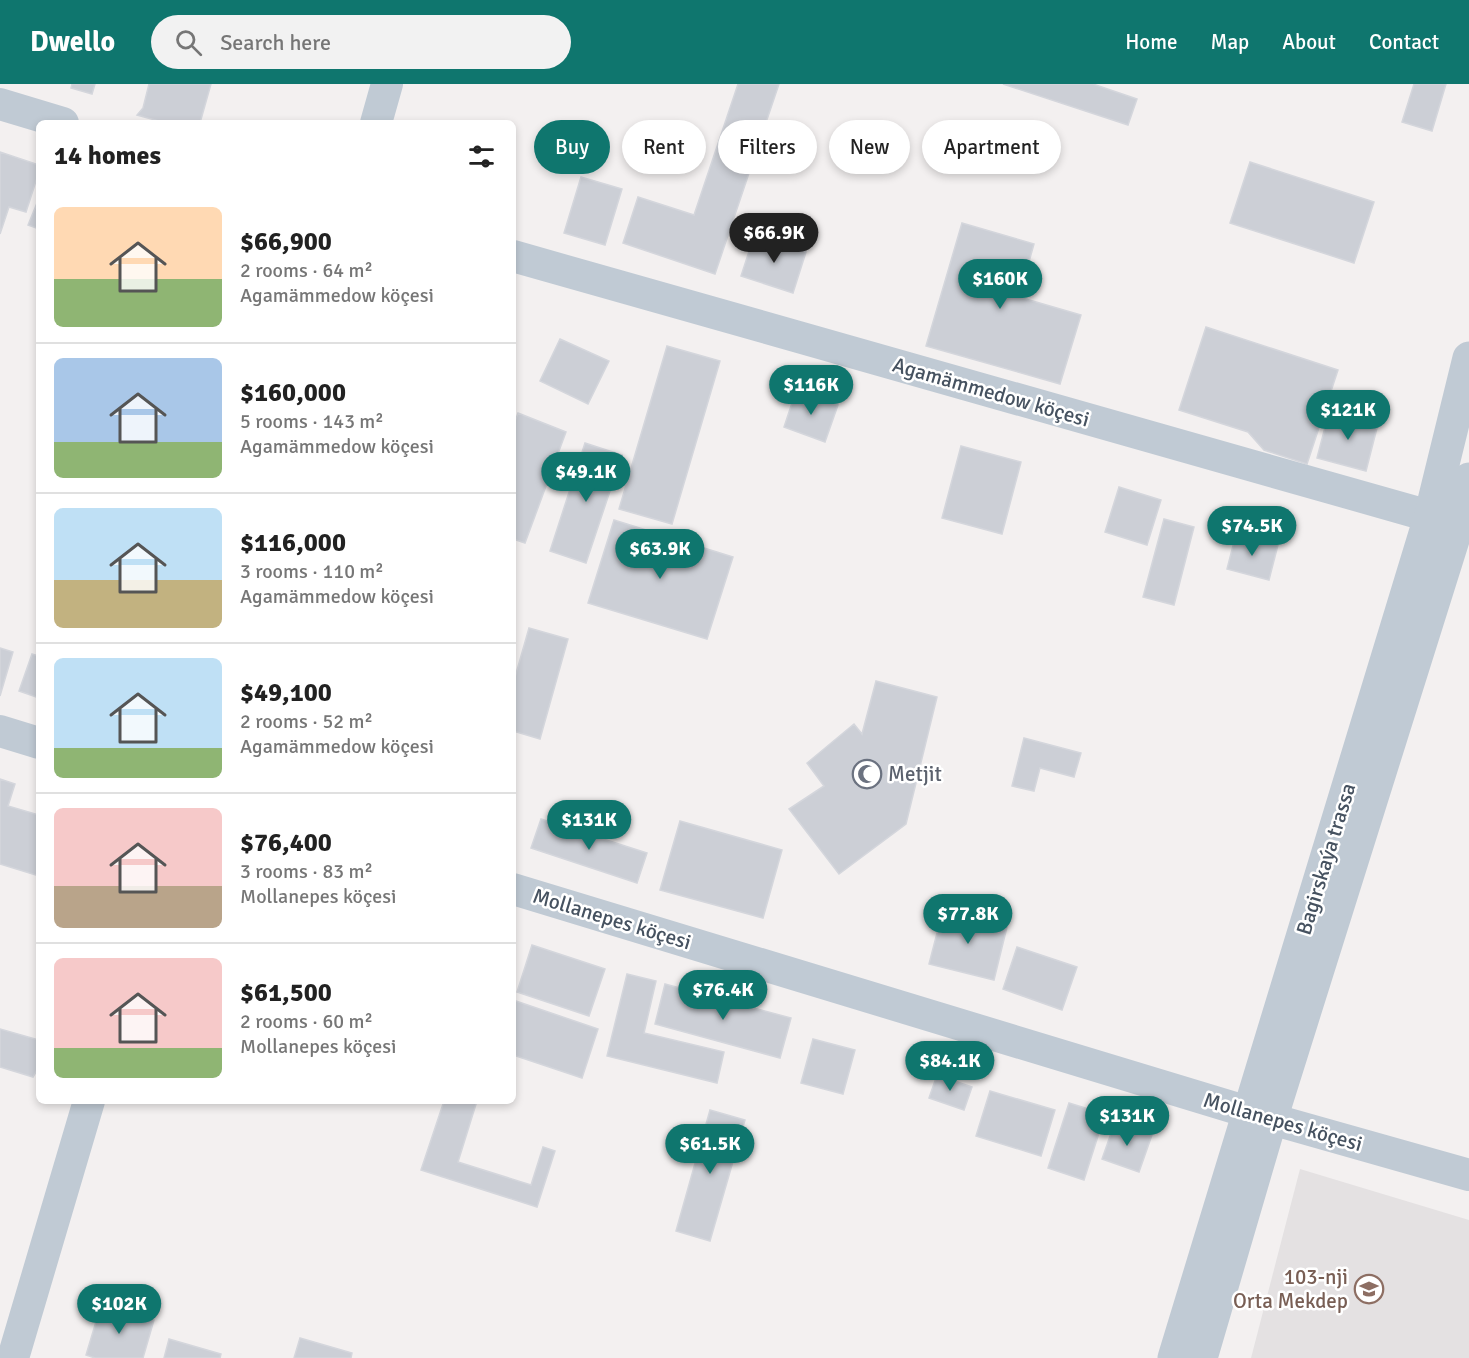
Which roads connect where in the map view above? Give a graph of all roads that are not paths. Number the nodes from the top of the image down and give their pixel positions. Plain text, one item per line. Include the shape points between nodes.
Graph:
1 (387, 84) edge
2 (0, 104) edge
3 (53, 120) edge
4 (377, 120) edge
5 (516, 257) edge
6 (1469, 358) edge
7 (1469, 479) edge
8 (1452, 523) edge
9 (0, 731) edge
10 (36, 742) edge
11 (516, 890) edge
12 (88, 1104) edge
13 (1260, 1116) junction
14 (1469, 1175) edge
15 (14, 1358) edge
16 (1174, 1358) edge
17 (1201, 1358) edge

1 - 4 street
2 - 3 street
5 - 8 street, Agamämmedow köçesi
6 - 8 street, Bagirskaýa trassa
7 - 8 street, Bagirskaýa trassa
8 - 13 street, Bagirskaýa trassa
9 - 10 street
11 - 13 street, Mollanepes köçesi
12 - 15 street
13 - 14 street, Mollanepes köçesi
13 - 16 street, Bagirskaýa trassa
13 - 17 street, Bagirskaýa trassa

